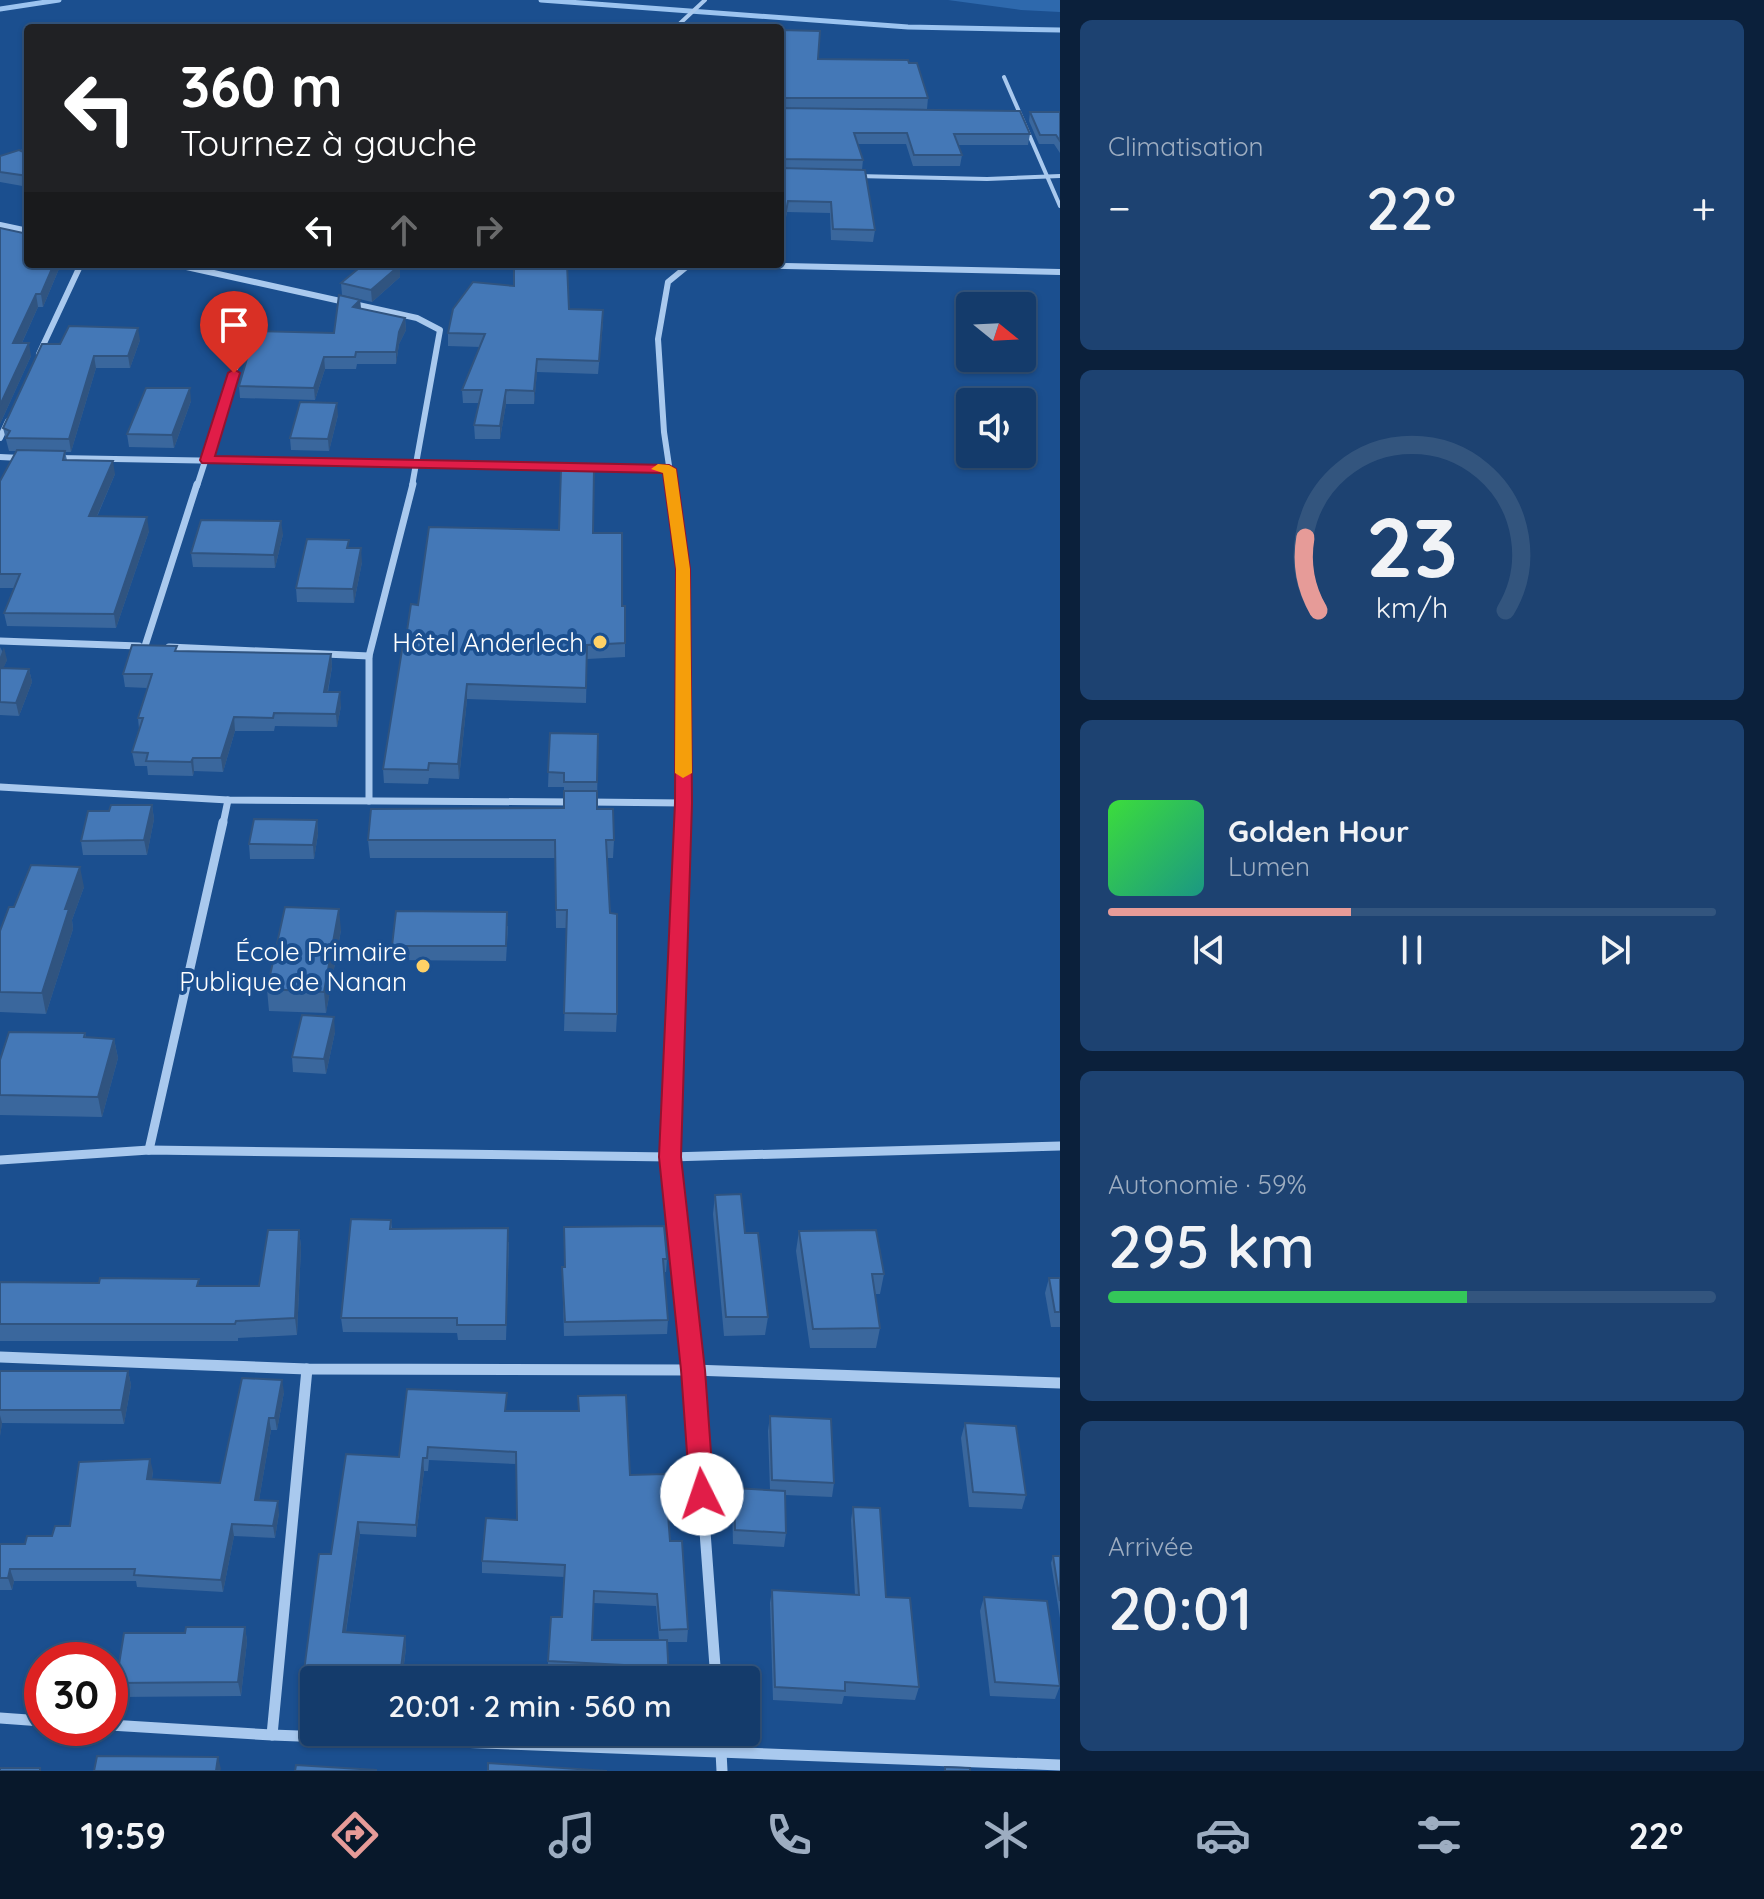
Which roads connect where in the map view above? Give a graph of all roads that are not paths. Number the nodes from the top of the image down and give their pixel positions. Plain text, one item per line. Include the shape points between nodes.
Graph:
1 (705, 0) edge
2 (679, 24) edge
3 (1004, 77) dead end
4 (1004, 114) edge
5 (1020, 114) junction
6 (24, 151) edge
7 (0, 159) edge
8 (850, 176) edge
9 (1047, 176) junction
10 (1060, 176) edge
11 (1060, 206) edge
12 (0, 225) edge
13 (13, 228) junction
14 (24, 230) edge
15 (0, 232) edge
16 (784, 266) edge
17 (79, 268) edge
18 (191, 268) edge
19 (685, 268) edge
20 (1060, 272) edge
21 (243, 344) dead end
22 (34, 366) edge
23 (13, 409) edge
24 (0, 438) edge
25 (0, 457) edge
26 (32, 458) edge
27 (48, 458) edge
28 (206, 460) junction
29 (418, 464) junction
30 (669, 469) junction
31 (0, 641) edge
32 (145, 646) junction
33 (369, 656) junction
34 (0, 787) edge
35 (228, 800) junction
36 (369, 801) junction
37 (684, 803) junction
38 (1060, 1146) edge
39 (149, 1150) junction
40 (670, 1157) junction
41 (0, 1160) edge
42 (0, 1357) edge
43 (307, 1369) junction
44 (693, 1370) junction
45 (1060, 1383) edge
46 (715, 1666) edge
47 (0, 1718) edge
48 (24, 1720) edge
49 (128, 1726) edge
50 (272, 1735) junction
51 (721, 1746) edge
52 (721, 1752) junction
53 (1060, 1765) edge
54 (722, 1771) edge

1 - 2 street
3 - 5 street
4 - 5 street
5 - 9 street
6 - 7 street
8 - 9 street
9 - 10 street
9 - 11 street
12 - 13 street
13 - 14 street
13 - 15 street
16 - 20 street
17 - 22 street
18 - 29 street via 417,318 440,330
19 - 30 street via 668,282 658,339
21 - 28 street
23 - 24 street
25 - 26 street
27 - 28 street
28 - 29 street
28 - 32 street
29 - 30 street
29 - 33 street
30 - 37 street via 683,569
31 - 32 street
32 - 33 street
33 - 36 street
34 - 35 street
35 - 36 street
35 - 39 street
36 - 37 street
37 - 40 street
38 - 40 street
39 - 40 street
39 - 41 street
40 - 44 street
42 - 43 street
43 - 44 street
43 - 50 street
44 - 45 street
44 - 46 street
47 - 48 street
49 - 50 street
50 - 52 street
51 - 52 street
52 - 53 street
52 - 54 street

